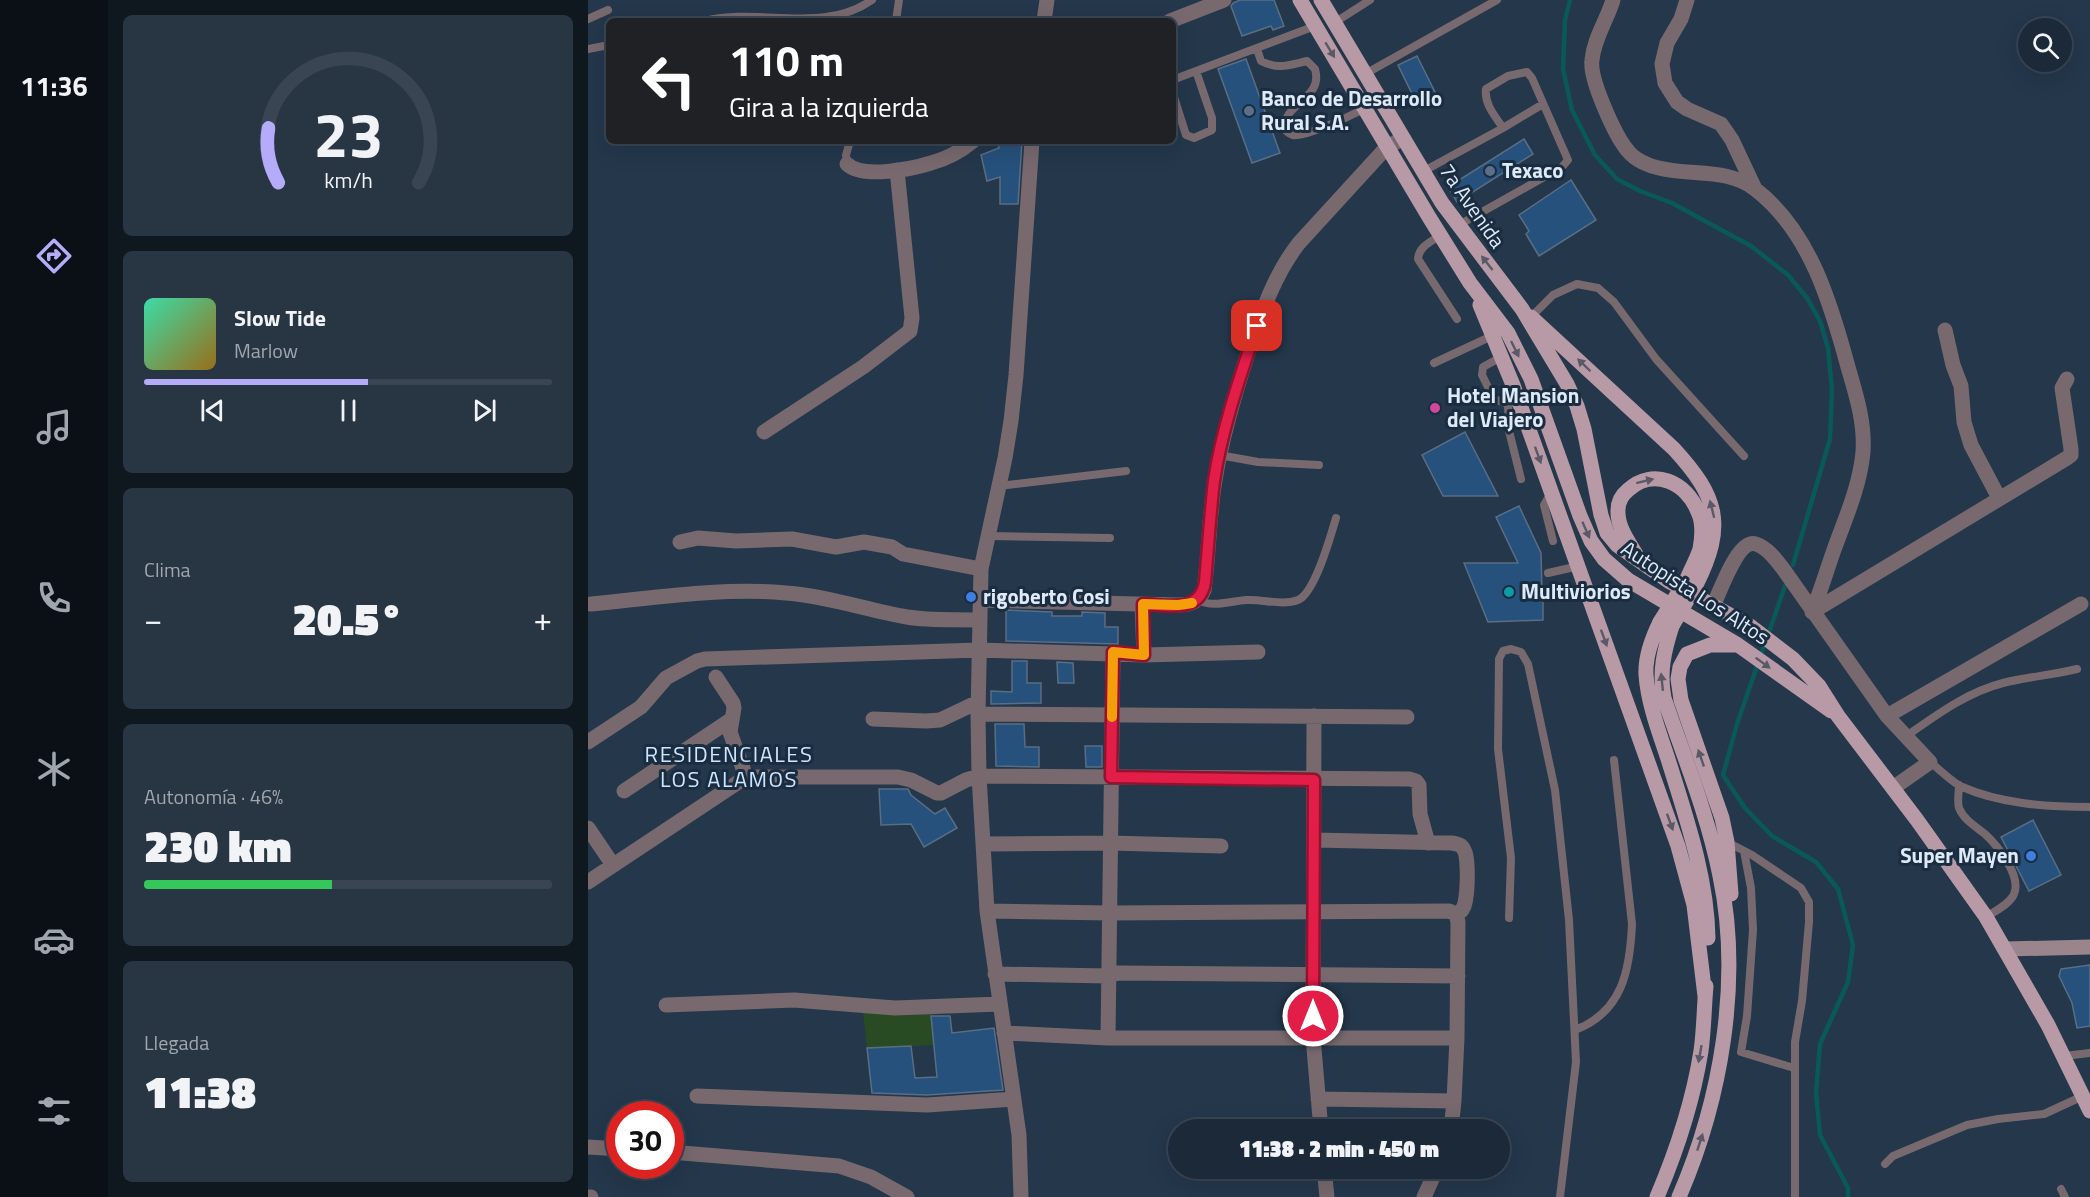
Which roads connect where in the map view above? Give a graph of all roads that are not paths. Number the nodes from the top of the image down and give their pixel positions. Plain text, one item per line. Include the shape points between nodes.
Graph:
1 (872, 0) edge
2 (899, 0) edge
3 (1047, 0) edge
4 (1224, 0) edge
5 (1300, 0) edge
6 (1321, 0) edge
7 (1370, 0) edge
8 (1497, 0) edge
9 (1613, 0) edge
10 (1687, 0) edge
11 (608, 10) dead end
12 (588, 18) edge
13 (721, 18) edge
14 (776, 18) edge
15 (828, 18) edge
16 (896, 18) edge
17 (1044, 18) edge
18 (1176, 19) edge
19 (1334, 23) junction
20 (1315, 26) junction
21 (606, 46) edge
22 (588, 49) edge
23 (1257, 49) junction
24 (1197, 71) junction
25 (1365, 74) junction
26 (1176, 81) edge
27 (1176, 103) edge
28 (1543, 104) junction
29 (1364, 109) junction
30 (1503, 128) junction
31 (1402, 138) junction
32 (849, 144) edge
33 (968, 144) edge
34 (1032, 144) edge
35 (1386, 148) junction
36 (847, 164) joint
37 (897, 171) junction
38 (1422, 172) junction
39 (1755, 189) junction
40 (1457, 226) junction
41 (1441, 235) junction
42 (1470, 283) junction
43 (1527, 313) junction
44 (1457, 320) dead end
45 (1945, 330) dead end
46 (1492, 336) junction
47 (1503, 356) junction
48 (1434, 363) dead end
49 (2067, 379) dead end
50 (1513, 403) junction
51 (764, 432) dead end
52 (1219, 455) junction
53 (1744, 456) dead end
54 (1319, 465) dead end
55 (1126, 471) dead end
56 (1521, 479) dead end
57 (999, 486) junction
58 (1554, 496) junction
59 (1999, 498) junction
60 (1336, 518) dead end
61 (989, 536) junction
62 (1110, 538) dead end
63 (680, 542) dead end
64 (1553, 542) dead end
65 (1640, 561) junction
66 (1579, 567) junction
67 (981, 569) junction
68 (1548, 573) dead end
69 (1691, 582) junction
70 (1588, 592) junction
71 (1547, 595) dead end
72 (981, 600) junction
73 (1197, 600) junction
74 (591, 604) dead end
75 (1143, 604) junction
76 (2081, 604) dead end
77 (1713, 606) junction
78 (1812, 612) junction
79 (980, 620) junction
80 (1666, 624) junction
81 (1739, 646) junction
82 (979, 650) junction
83 (1113, 652) junction
84 (1258, 652) dead end
85 (1144, 655) junction
86 (2077, 669) dead end
87 (716, 677) dead end
88 (978, 708) junction
89 (1112, 715) junction
90 (1314, 716) junction
91 (1838, 716) junction
92 (1887, 716) junction
93 (1407, 717) dead end
94 (732, 719) junction
95 (873, 719) dead end
96 (1905, 737) junction
97 (588, 741) edge
98 (1614, 760) dead end
99 (1930, 762) junction
100 (979, 776) junction
101 (746, 777) junction
102 (1111, 777) junction
103 (1314, 780) junction
104 (1959, 785) junction
105 (1893, 788) junction
106 (624, 791) dead end
107 (2090, 807) edge
108 (588, 828) edge
109 (1314, 840) junction
110 (1727, 842) junction
111 (1110, 843) junction
112 (1428, 843) junction
113 (983, 844) junction
114 (1221, 846) dead end
115 (1744, 851) junction
116 (613, 865) junction
117 (588, 882) edge
118 (987, 911) junction
119 (1313, 912) junction
120 (1109, 913) junction
121 (1456, 914) junction
122 (1986, 917) junction
123 (1509, 918) dead end
124 (2090, 947) edge
125 (2006, 949) junction
126 (995, 974) junction
127 (1313, 974) junction
128 (1108, 975) junction
129 (1458, 976) junction
130 (1729, 981) junction
131 (1705, 996) junction
132 (1000, 1004) junction
133 (666, 1005) dead end
134 (1575, 1030) junction
135 (1004, 1033) junction
136 (1313, 1037) junction
137 (1107, 1038) junction
138 (1457, 1038) junction
139 (2090, 1053) edge
140 (2064, 1056) junction
141 (1794, 1068) junction
142 (697, 1096) dead end
143 (2083, 1096) junction
144 (1014, 1099) junction
145 (1318, 1099) junction
146 (1454, 1101) junction
147 (2090, 1111) edge
148 (1320, 1119) edge
149 (1452, 1119) edge
150 (588, 1147) edge
151 (606, 1148) edge
152 (684, 1153) edge
153 (1885, 1164) dead end
154 (1325, 1179) edge
155 (1432, 1179) edge
156 (907, 1197) edge
157 (1021, 1197) edge
158 (1327, 1197) edge
159 (1424, 1197) edge
160 (1560, 1197) edge
161 (1657, 1197) edge
162 (1679, 1197) edge
163 (1795, 1197) edge

1 - 15 lane
2 - 16 lane
3 - 17 street
4 - 18 street
5 - 20 main road, 7a Avenida
6 - 19 main road, 7a Avenida
7 - 19 lane
8 - 25 lane
9 - 39 street via 1596,40 1592,74 1608,116 1628,152 1659,168 1734,177
10 - 39 street via 1667,44 1662,64 1665,83 1677,102 1721,124
11 - 12 lane
13 - 14 lane
19 - 25 main road, 7a Avenida
20 - 23 lane
20 -> 29 main road, 7a Avenida
21 - 22 lane
23 - 24 lane
23 - 29 lane via 1261,61 1271,66 1307,61 1316,69 1317,84 1286,119 1288,133 1304,134
24 - 26 lane
24 - 27 lane via 1212,130 1194,138 1186,135
25 - 31 main road, 7a Avenida
28 - 30 lane
28 - 30 lane via 1527,72 1508,76 1486,89 1485,97
28 - 40 lane via 1568,160 1563,167
29 - 35 main road, 7a Avenida
30 - 38 lane
31 - 35 street
31 - 38 main road, 7a Avenida
32 - 36 lane
33 - 37 street via 943,159
34 - 57 street via 1016,375
35 - 41 main road, 7a Avenida
35 - 52 street via 1299,243 1280,271 1240,376
36 - 37 street via 861,170
37 - 51 street via 912,318 910,331
38 - 40 main road, 7a Avenida
39 - 78 street via 1778,211 1815,267 1862,417 1863,452 1855,490
43 -> 40 main road, 7a Avenida
41 - 42 main road, 7a Avenida
41 - 44 lane via 1422,247 1418,259
42 - 46 main road
42 -> 81 main road, Autopista Los Altos via 1508,333 1531,379 1580,516 1597,550 1628,580
43 - 53 lane via 1577,284 1598,288
43 - 65 main road, Autopista Los Altos via 1577,406 1607,533
69 -> 43 main road via 1706,564 1714,534 1713,512 1705,488 1674,449
45 - 59 street via 1961,386 1966,430
46 - 47 main road
46 - 48 lane
47 - 50 main road
47 - 50 lane via 1484,367 1482,375 1491,396 1498,402
49 - 59 street via 2062,392 2071,455
50 - 56 lane via 1509,431
50 -> 58 main road
52 - 54 lane via 1258,462
52 - 73 street via 1204,590
55 - 57 lane
57 - 61 street
58 - 64 lane via 1544,505
58 - 66 main road
59 - 78 street
60 - 73 lane via 1321,562 1300,599 1221,604
61 - 62 lane
61 - 67 street
63 - 67 street via 698,538 792,539 836,547 864,542 892,547 903,555
65 -> 69 main road via 1621,530 1617,507 1636,483 1651,478 1670,481 1686,492 1698,512 1702,530
65 - 77 main road, Autopista Los Altos
66 - 68 lane
66 - 70 main road
67 - 72 street
69 - 80 main road, bridge
70 - 71 lane
70 -> 131 main road via 1678,846 1694,905
72 - 75 street
72 - 79 street
73 - 75 street via 1186,605
74 - 79 street via 756,591 789,593 907,617
75 - 85 street
76 - 92 street
77 - 78 street via 1739,551 1753,543 1773,557
77 - 91 main road, Autopista Los Altos via 1750,626 1793,659 1819,686
78 - 92 street
79 - 82 street
130 -> 80 main road via 1720,878 1706,818 1664,698 1661,669
80 - 131 main road via 1647,654 1646,674 1652,709 1695,848 1703,890 1708,934
81 -> 91 main road, Autopista Los Altos
110 -> 81 main road via 1681,700 1678,679 1687,654 1710,645
82 - 83 street
82 - 88 street
82 - 97 street via 705,659 666,678 641,707
83 - 85 street
83 - 89 street
84 - 85 street
86 - 96 lane via 1985,689
87 - 94 street via 733,703
88 - 89 street
88 - 95 street via 939,720
88 - 100 street
89 - 90 street
89 - 102 street
90 - 93 street
90 - 103 street
91 - 105 main road, Autopista Los Altos
92 - 96 street
94 - 101 street via 730,732
94 - 106 street
96 - 99 street
98 - 134 lane via 1631,907 1631,945 1627,969 1611,1006 1600,1017
99 - 104 lane
99 - 105 street
100 - 101 street via 941,793 898,777
100 - 102 street
100 - 113 street
101 - 116 street
102 - 103 street
102 - 111 street
103 - 109 street
103 - 112 street via 1416,781
104 - 107 lane via 2021,803
104 - 122 lane via 1958,806 1994,842 2015,880 2014,895
105 - 122 main road, Autopista Los Altos
108 - 116 street
109 - 112 street
109 - 119 street
110 - 115 lane
110 - 130 main road via 1732,907
111 - 113 street
111 - 114 street
111 - 120 street
112 - 121 street via 1457,843 1464,849 1465,904
113 - 118 street
115 - 141 lane via 1801,888 1809,902
115 - 141 lane via 1753,930 1741,1052
116 - 117 street
118 - 120 street
118 - 126 street
119 - 120 street
119 - 121 street
119 - 127 street
120 - 128 street
121 - 129 street
122 - 125 main road, Autopista Los Altos
123 - 134 lane via 1511,858 1498,737 1499,659 1503,651 1511,649 1521,652 1528,664 1555,790 1569,920
124 - 125 street
125 - 140 main road, Autopista Los Altos
126 - 128 street
126 - 132 street
127 - 128 street
127 - 129 street
127 - 136 street
128 - 137 street
129 - 138 street
162 -> 130 main road via 1708,1118 1721,1053
131 -> 161 main road via 1701,1050 1689,1107
132 - 133 street via 895,1008 794,1000
132 - 135 street
134 - 160 lane
135 - 137 street
135 - 144 street
136 - 137 street
136 - 138 street
136 - 145 street
138 - 146 street
139 - 140 lane
140 - 143 main road, Autopista Los Altos
141 - 163 lane
142 - 144 street via 927,1105
143 - 147 main road, Autopista Los Altos
143 - 153 lane via 2044,1114 1967,1125 1893,1156
144 - 157 street
145 - 146 street
145 - 148 street
146 - 149 street
150 - 151 street
152 - 156 street via 839,1166 871,1177
154 - 158 street
155 - 159 street

